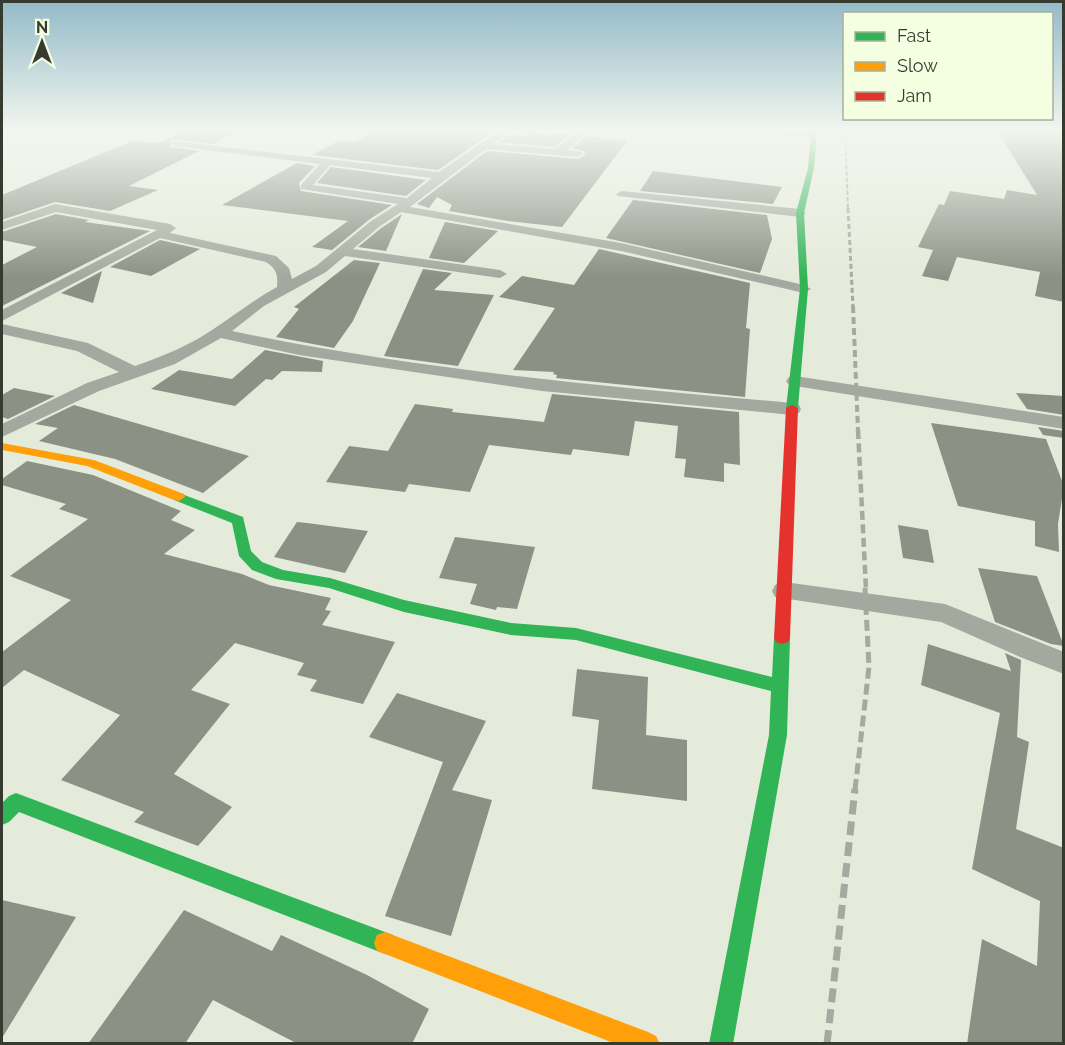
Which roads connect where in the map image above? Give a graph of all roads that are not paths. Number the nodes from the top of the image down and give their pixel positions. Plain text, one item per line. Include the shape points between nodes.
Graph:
1 (311, 181) edge
2 (436, 181) edge
3 (808, 181) edge
4 (622, 194) dead end
5 (403, 205) junction
6 (800, 213) junction
7 (2, 226) edge
8 (157, 234) junction
9 (343, 252) junction
10 (500, 274) dead end
11 (284, 289) junction
12 (804, 289) junction
13 (2, 316) edge
14 (2, 329) edge
15 (219, 333) junction
16 (134, 372) junction
17 (795, 381) junction
18 (792, 409) junction
19 (1064, 423) edge
20 (2, 431) edge
21 (2, 447) edge
22 (784, 591) junction
23 (1064, 663) edge
24 (780, 686) junction
25 (2, 816) edge
26 (648, 1044) edge
27 (721, 1044) edge

1 - 5 street via 305,187
2 - 5 street
3 - 6 street
4 - 6 street
5 - 9 street
5 - 12 street via 621,247
6 - 12 street
7 - 8 street via 55,208 170,228
8 - 11 street via 271,259 285,272
8 - 13 street
9 - 10 street
9 - 11 street
11 - 15 street
12 - 17 street
14 - 16 street via 82,347
15 - 16 street via 169,360
15 - 18 street via 298,350 542,386
16 - 20 street via 93,387
17 - 18 street
17 - 19 street
18 - 22 street
21 - 24 street via 90,463 238,520 244,553 257,566 281,575 511,629 576,634
22 - 23 street via 945,613
22 - 24 street
24 - 27 street via 778,735
25 - 26 street via 16,802

